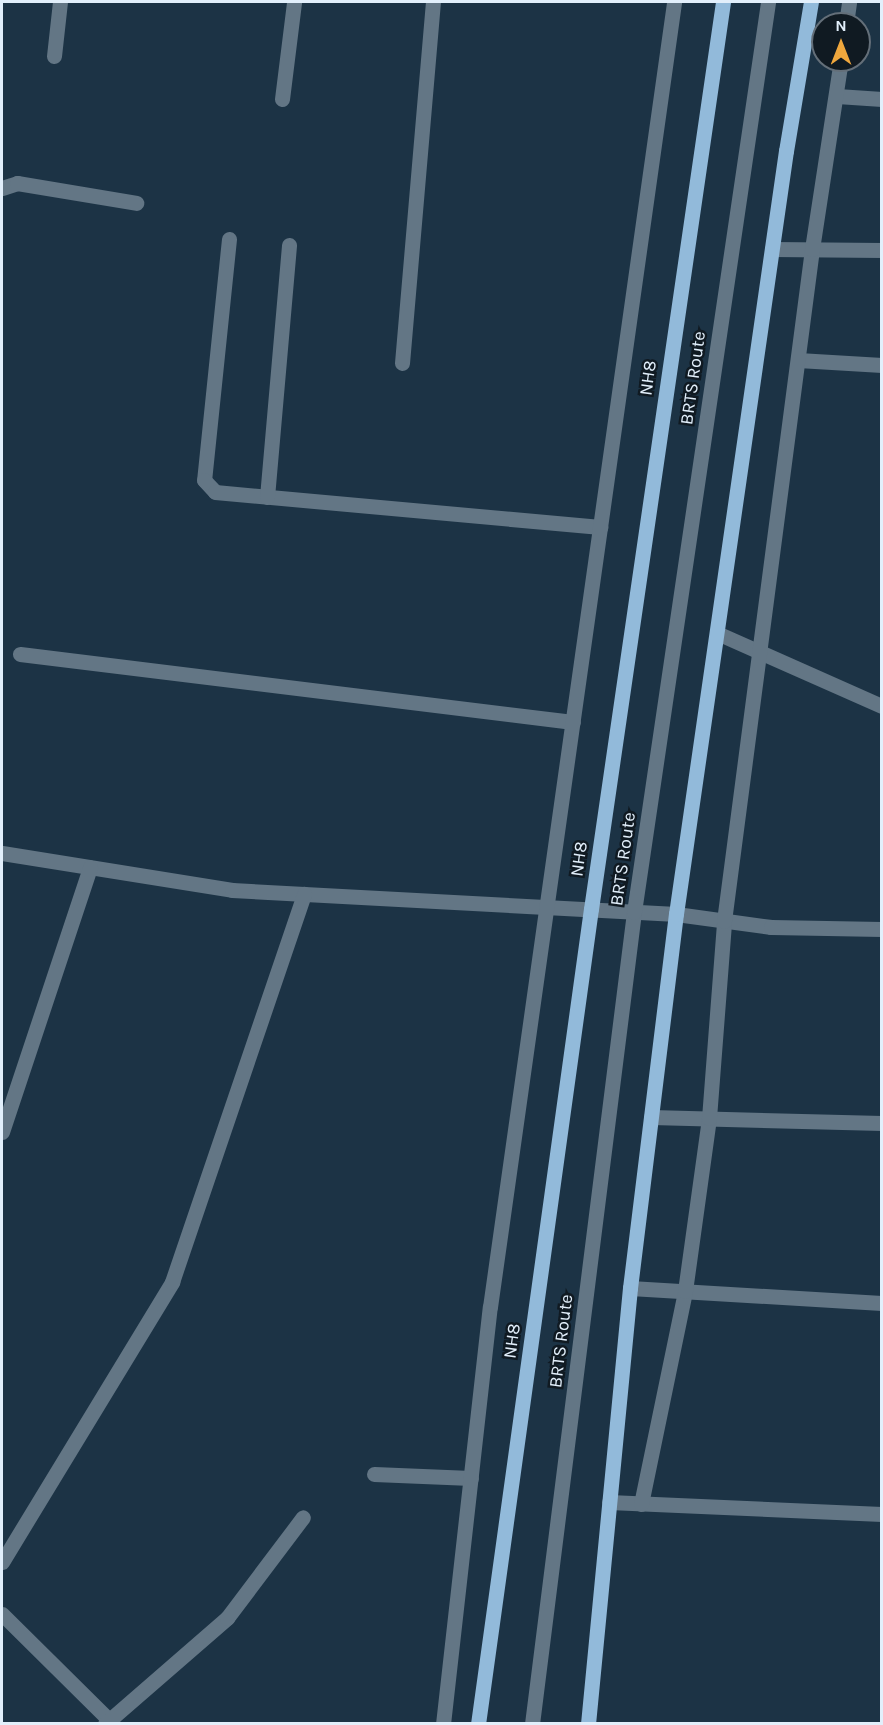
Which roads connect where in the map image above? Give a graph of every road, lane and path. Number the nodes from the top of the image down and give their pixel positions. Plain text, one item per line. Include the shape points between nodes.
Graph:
1 (60, 2) edge
2 (294, 2) edge
3 (433, 2) edge
4 (674, 2) edge
5 (723, 2) edge
6 (768, 2) edge
7 (811, 2) edge
8 (54, 56) dead end
9 (840, 72) edge
10 (837, 96) junction
11 (282, 99) dead end
12 (882, 99) edge
13 (2, 188) edge
14 (136, 203) dead end
15 (229, 239) dead end
16 (289, 245) dead end
17 (772, 249) junction
18 (812, 249) junction
19 (882, 250) edge
20 (798, 360) junction
21 (402, 363) dead end
22 (882, 365) edge
23 (267, 497) junction
24 (600, 527) junction
25 (717, 633) junction
26 (760, 651) junction
27 (20, 654) dead end
28 (882, 706) edge
29 (573, 722) junction
30 (2, 853) edge
31 (90, 867) junction
32 (304, 894) junction
33 (546, 906) junction
34 (591, 909) junction
35 (634, 912) junction
36 (676, 914) junction
37 (724, 921) junction
38 (882, 928) edge
39 (651, 1117) junction
40 (709, 1118) junction
41 (882, 1123) edge
42 (2, 1132) edge
43 (630, 1288) junction
44 (685, 1291) junction
45 (882, 1303) edge
46 (374, 1474) dead end
47 (471, 1478) junction
48 (609, 1502) junction
49 (641, 1504) junction
50 (882, 1514) edge
51 (303, 1517) dead end
52 (2, 1562) edge
53 (2, 1614) edge
54 (109, 1722) edge
55 (443, 1724) edge
56 (478, 1724) edge
57 (532, 1724) edge
58 (588, 1724) edge

1 - 8 street
2 - 11 street
3 - 21 street
4 - 24 street
5 - 34 main road, NH8
6 - 35 street, BRTS Route
7 - 17 main road
9 - 10 street
10 - 12 street
10 - 18 street
13 - 14 street via 17,183
15 - 23 street via 204,480 215,492
16 - 23 street
17 - 18 street
17 - 25 main road
18 - 19 street
18 - 20 street
20 - 22 street
20 - 26 street
23 - 24 street
24 - 29 street
25 - 26 street
25 - 36 main road
26 - 28 street
26 - 37 street
27 - 29 street
29 - 33 street
30 - 31 street
31 - 32 street via 232,890
31 - 42 street
32 - 33 street
32 - 52 street via 171,1282
33 - 34 street
33 - 47 street via 490,1307
34 - 35 street
34 - 56 main road, NH8
35 - 36 street
35 - 57 street, BRTS Route
36 - 37 street
36 - 39 main road
37 - 38 street via 771,927
37 - 40 street
39 - 40 street
39 - 43 main road
40 - 41 street
40 - 44 street
43 - 44 street
43 - 48 main road
44 - 45 street
44 - 49 street
46 - 47 street
47 - 55 street
48 - 49 street
48 - 58 main road
49 - 50 street
51 - 54 street via 227,1618
53 - 54 street

